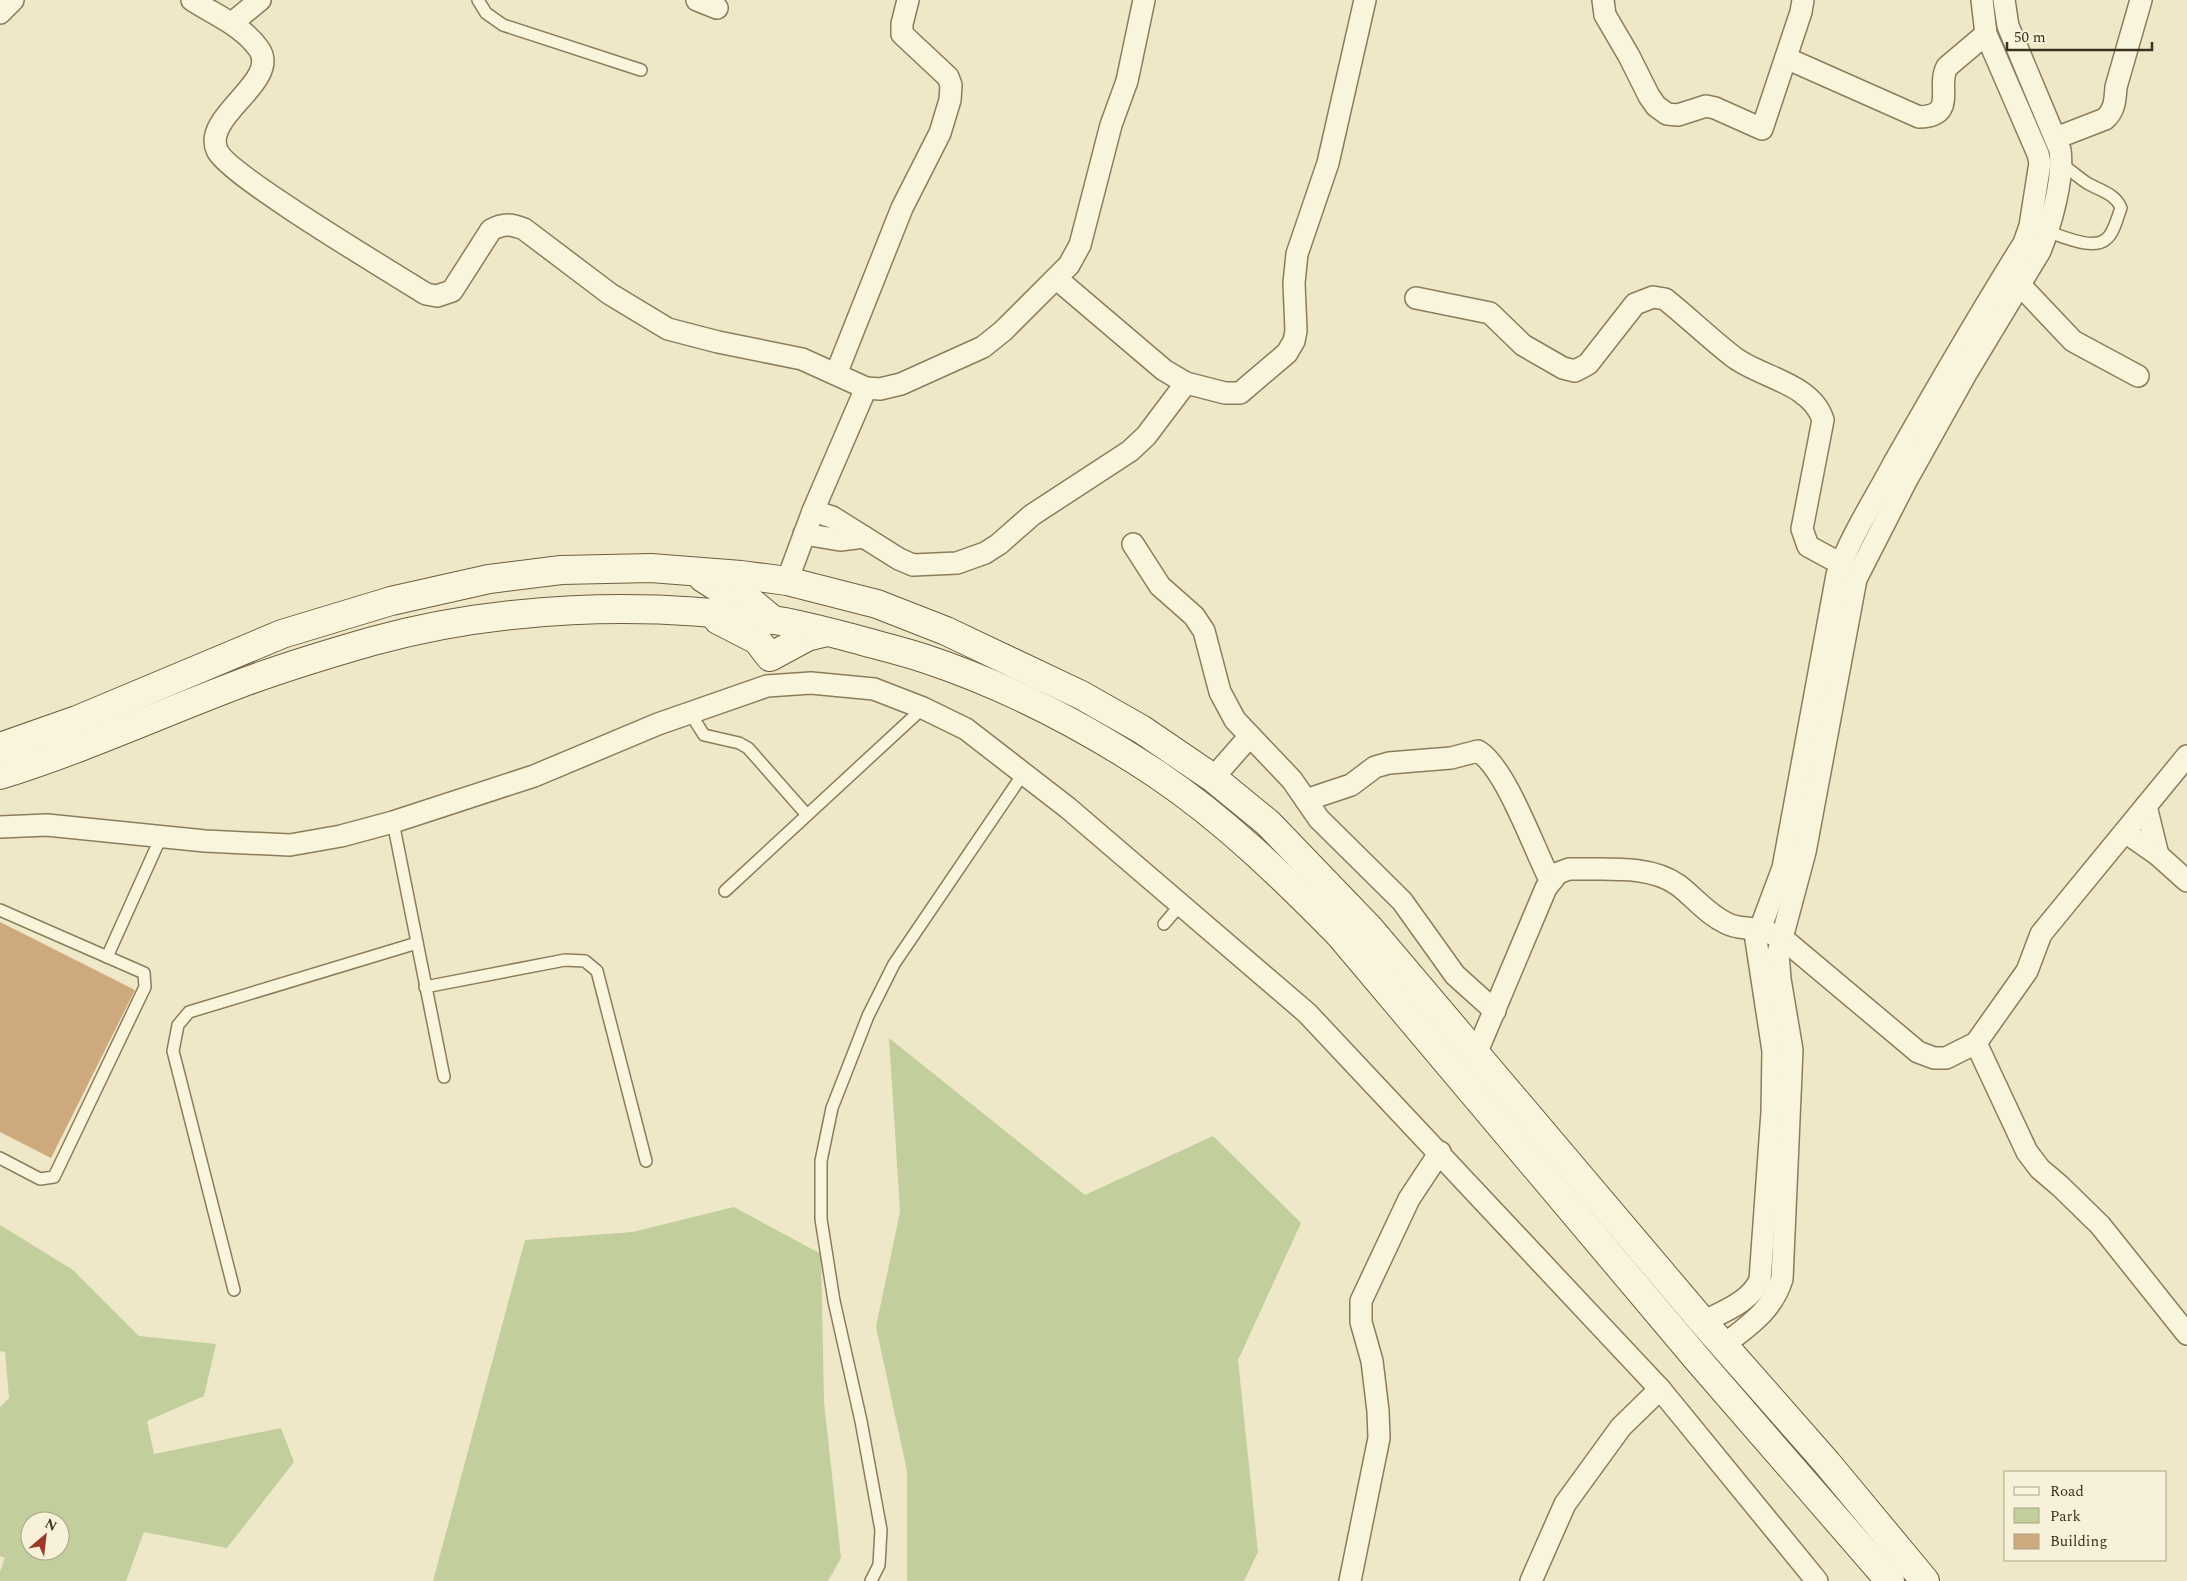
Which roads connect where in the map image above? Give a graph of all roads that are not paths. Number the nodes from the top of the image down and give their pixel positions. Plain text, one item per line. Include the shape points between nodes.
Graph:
1 (13, 0) edge
2 (192, 0) edge
3 (260, 0) edge
4 (478, 0) edge
5 (697, 0) edge
6 (908, 0) edge
7 (1144, 0) edge
8 (1365, 0) edge
9 (1603, 0) edge
10 (1803, 0) edge
11 (1982, 0) edge
12 (2004, 0) edge
13 (2141, 0) edge
14 (717, 8) dead end
15 (0, 12) edge
16 (232, 23) junction
17 (1986, 34) junction
18 (1786, 58) junction
19 (641, 70) dead end
20 (2056, 138) junction
21 (2062, 164) junction
22 (2048, 232) junction
23 (1057, 279) junction
24 (2020, 285) junction
25 (1416, 298) dead end
26 (836, 374) junction
27 (2138, 376) dead end
28 (1186, 383) junction
29 (866, 388) junction
30 (813, 511) junction
31 (804, 534) junction
32 (864, 537) junction
33 (1133, 544) dead end
34 (1841, 564) junction
35 (694, 571) junction
36 (787, 581) junction
37 (704, 614) junction
38 (773, 620) junction
39 (828, 632) junction
40 (770, 657) junction
41 (767, 686) junction
42 (923, 708) junction
43 (690, 713) junction
44 (1250, 736) junction
45 (0, 747) edge
46 (2187, 756) edge
47 (1023, 774) junction
48 (0, 775) edge
49 (1212, 778) junction
50 (1306, 800) junction
51 (2146, 806) junction
52 (807, 815) junction
53 (393, 822) junction
54 (0, 827) edge
55 (2125, 832) junction
56 (161, 837) junction
57 (2158, 855) junction
58 (1550, 880) junction
59 (2187, 880) edge
60 (725, 891) dead end
61 (1182, 903) junction
62 (0, 910) edge
63 (1164, 924) dead end
64 (1759, 929) junction
65 (1781, 938) junction
66 (417, 943) junction
67 (107, 957) junction
68 (426, 986) junction
69 (1495, 1011) junction
70 (1976, 1043) junction
71 (1476, 1054) junction
72 (444, 1077) dead end
73 (1440, 1152) junction
74 (0, 1158) edge
75 (646, 1161) dead end
76 (234, 1290) dead end
77 (1704, 1322) junction
78 (2186, 1329) edge
79 (1724, 1345) junction
80 (1660, 1389) junction
81 (871, 1581) edge
82 (1350, 1581) edge
83 (1531, 1581) edge
84 (1817, 1581) edge
85 (1890, 1581) edge
86 (1925, 1581) edge

1 - 15 street
2 - 16 street
3 - 16 street
4 - 19 lane via 486,13 503,25
5 - 14 street
6 - 26 street via 902,34 948,77 950,100 940,133 902,208
7 - 23 street via 1128,81 1111,125 1080,245
8 - 28 street via 1332,146 1297,254 1294,341 1287,353 1240,394
9 - 18 street via 1604,15 1630,56 1649,96 1667,114 1678,115 1706,106 1762,129
10 - 18 street
11 - 17 street
12 - 20 street via 2008,26
13 - 20 street via 2111,114
16 - 26 street via 260,49 263,66 219,126 214,144 218,153 250,181 426,294 437,296 452,291 492,230 510,224 524,229 632,309 668,329 802,359
17 - 18 street via 1947,67 1943,74 1944,103 1928,117 1919,117
17 - 34 street via 2038,154 2040,163 2030,226 2024,243 1943,375
20 - 21 street
21 - 22 street
21 - 22 lane via 2110,195 2121,208 2112,231 2098,243
22 - 24 street
23 - 28 street via 1164,370
23 - 29 street via 983,347 902,384 880,389
24 - 27 street via 2073,341
24 - 65 street via 1967,372 1856,579 1805,852
25 - 34 street via 1490,313 1523,345 1563,368 1575,371 1588,364 1635,304 1653,297 1665,299 1736,358 1807,396 1820,408 1823,420 1802,529 1808,546
26 - 29 street
28 - 32 street via 1146,436 1130,451 1032,515 985,553 957,563 913,564
29 - 30 street
30 - 31 street
30 - 32 street via 832,517
31 - 32 street via 840,540
31 - 36 street
33 - 44 street via 1160,586 1194,616 1204,631 1220,692 1235,720
34 - 64 street via 1785,861
35 - 36 main road
35 - 38 main road via 722,590 746,597
35 - 45 main road via 652,568 560,570 489,579 391,601 282,634 77,720
36 - 49 main road via 877,604 946,631 1081,695 1140,729
37 - 38 main road
37 - 40 main road via 757,640
37 - 48 main road via 635,610 555,611 466,620 393,636 250,680 40,763
38 - 39 main road
38 - 40 street
39 - 40 main road via 808,637
39 - 85 main road via 921,657 977,678 1073,724 1160,776 1252,849 1340,935 1698,1360
40 - 41 street
41 - 42 street via 811,683 874,689
41 - 43 street
42 - 47 street via 966,730
42 - 52 lane
43 - 52 lane via 704,735 748,748
43 - 53 street via 534,776
44 - 49 street
44 - 50 street via 1292,780
46 - 51 street
47 - 61 street
47 - 81 lane via 894,964 868,1016 832,1108 821,1161 820,1219 882,1530 879,1565
49 - 71 main road via 1268,823 1304,858 1370,929
50 - 58 street via 1351,785 1389,763 1451,758 1478,751 1486,755 1497,772
50 - 69 street via 1319,819 1402,901 1455,975
51 - 55 street
51 - 57 street
52 - 60 lane
53 - 56 street via 290,845
53 - 66 lane
54 - 56 street via 47,825
55 - 57 street
55 - 70 street via 2042,934 2027,971
56 - 67 lane
57 - 59 street
58 - 64 street via 1558,872 1569,869 1646,872 1677,884 1724,922 1737,928
58 - 69 street
61 - 63 lane
61 - 73 street via 1308,1013
62 - 67 lane
64 - 65 street
64 - 77 street via 1757,953 1773,1051 1760,1280 1748,1297
65 - 70 street via 1918,1052 1934,1058 1946,1058
65 - 79 street via 1778,953 1780,980 1792,1050 1782,1279 1766,1310
66 - 68 lane
66 - 76 lane via 189,1012 178,1025 173,1051
67 - 74 lane via 144,974 146,987 54,1176 40,1179
68 - 72 lane
68 - 75 lane via 565,960 584,961 597,970
69 - 71 street
70 - 78 street via 2027,1152 2040,1169 2100,1225
71 - 77 main road
73 - 80 street
73 - 82 street via 1409,1199 1361,1301 1361,1322 1372,1361 1379,1438
77 - 79 main road
79 - 86 main road
80 - 83 street via 1621,1427 1565,1504
80 - 84 street

